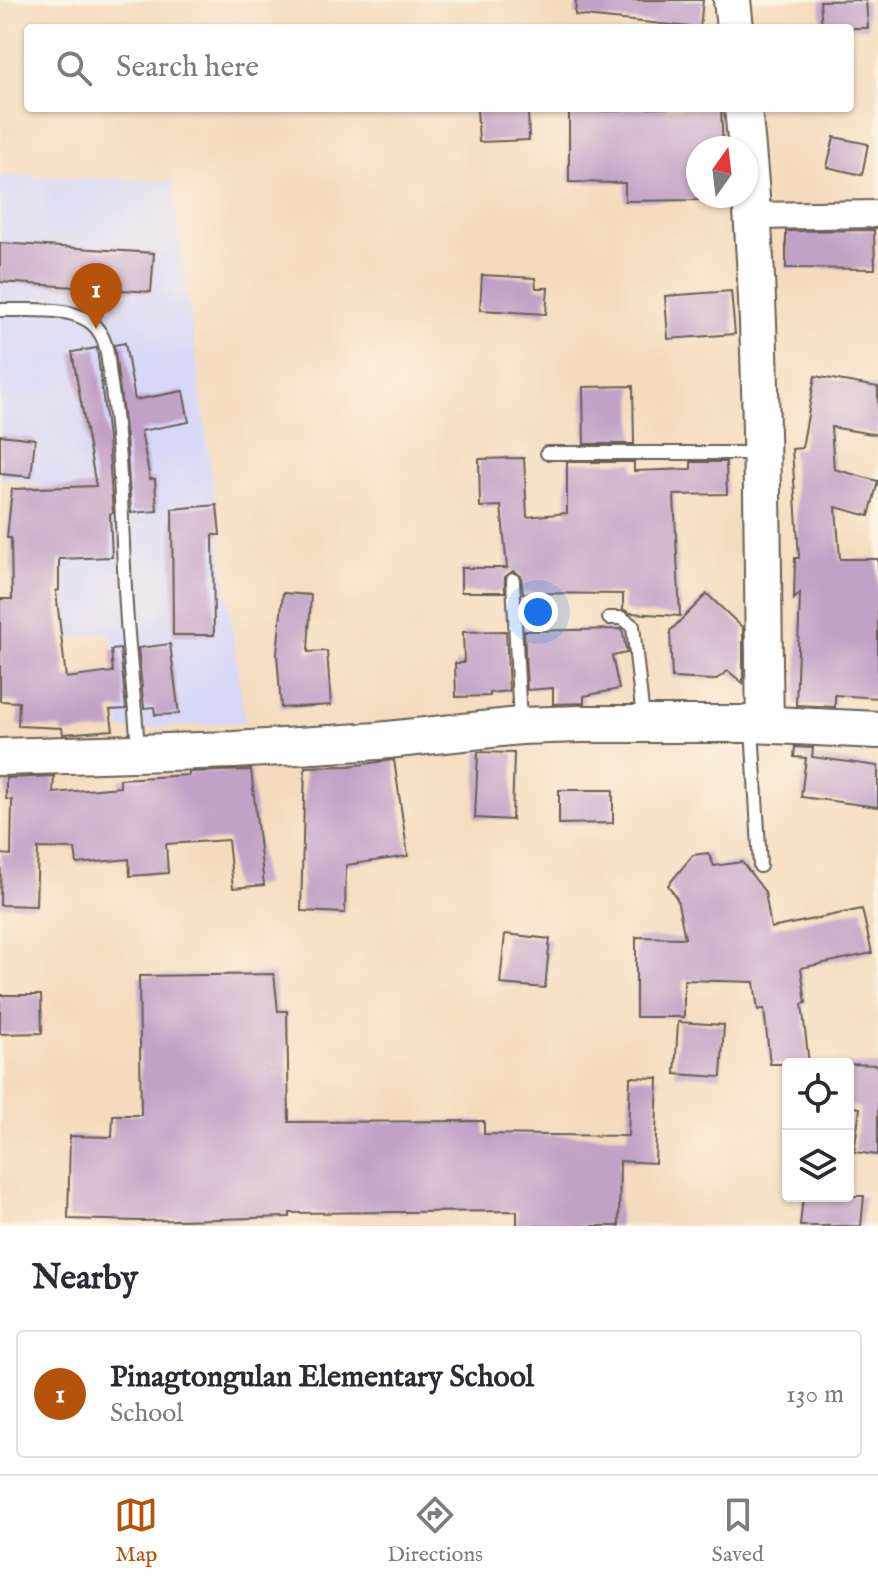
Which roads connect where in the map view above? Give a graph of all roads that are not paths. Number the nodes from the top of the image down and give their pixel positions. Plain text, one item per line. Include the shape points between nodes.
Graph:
1 (732, 0) edge
2 (735, 24) edge
3 (743, 112) edge
4 (878, 214) edge
5 (754, 216) junction
6 (0, 310) edge
7 (547, 453) dead end
8 (760, 453) junction
9 (513, 580) dead end
10 (609, 618) dead end
11 (643, 722) junction
12 (759, 724) junction
13 (520, 726) junction
14 (878, 730) edge
15 (139, 751) junction
16 (0, 757) edge
17 (760, 866) dead end

1 - 2 street
3 - 5 street
4 - 5 street
5 - 8 street
6 - 15 lane via 79,316 98,329 105,345 114,400
7 - 8 lane
8 - 12 street
9 - 13 lane
10 - 11 lane via 622,618 633,626
11 - 12 street
11 - 13 street
12 - 14 street
12 - 17 lane
13 - 15 street via 298,746
15 - 16 street

